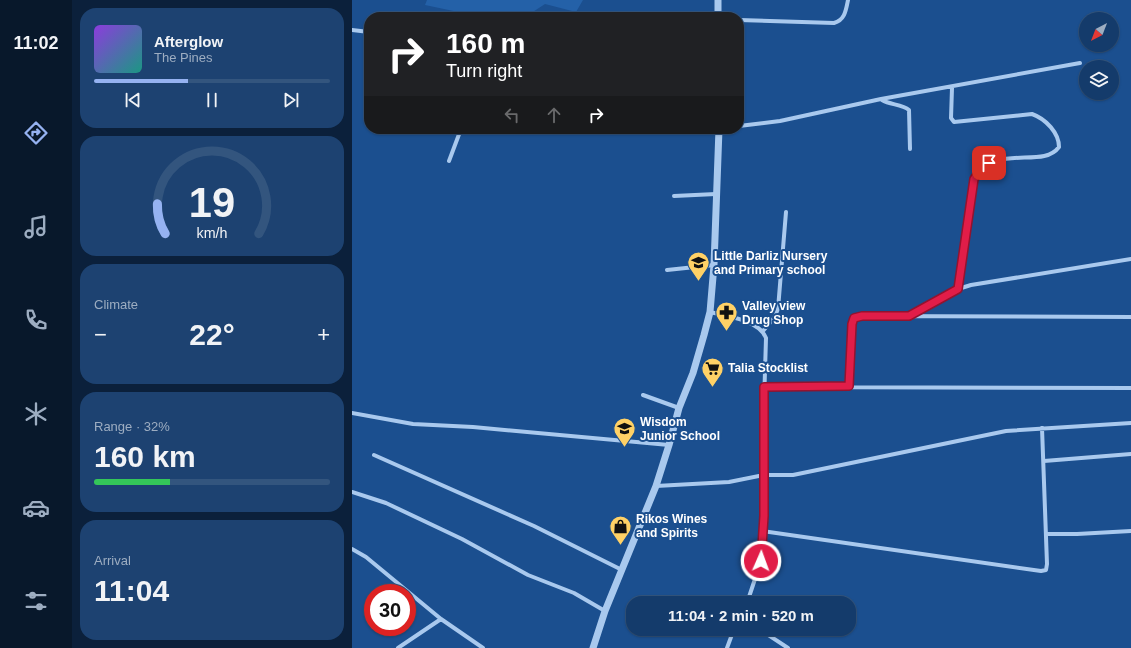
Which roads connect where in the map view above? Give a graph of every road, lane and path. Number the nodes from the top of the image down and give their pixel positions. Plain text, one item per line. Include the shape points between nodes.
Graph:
1 (718, 0) edge
2 (848, 0) edge
3 (718, 12) edge
4 (744, 20) edge
5 (352, 30) edge
6 (364, 31) edge
7 (1079, 63) edge
8 (952, 88) junction
9 (882, 100) junction
10 (744, 125) edge
11 (459, 134) edge
12 (719, 134) edge
13 (910, 149) dead end
14 (449, 161) dead end
15 (716, 194) junction
16 (674, 196) dead end
17 (786, 212) dead end
18 (1131, 259) edge
19 (714, 265) junction
20 (667, 270) dead end
21 (958, 289) junction
22 (710, 312) junction
23 (909, 316) junction
24 (1131, 317) edge
25 (763, 331) junction
26 (849, 386) junction
27 (764, 387) junction
28 (1131, 388) edge
29 (643, 395) dead end
30 (678, 408) junction
31 (352, 413) edge
32 (1131, 423) edge
33 (1042, 428) junction
34 (669, 445) junction
35 (1131, 454) edge
36 (374, 455) dead end
37 (1044, 461) junction
38 (764, 475) junction
39 (656, 486) junction
40 (352, 492) edge
41 (762, 531) junction
42 (1131, 531) edge
43 (1046, 534) junction
44 (352, 549) edge
45 (622, 570) junction
46 (748, 596) edge
47 (605, 611) junction
48 (441, 619) junction
49 (731, 636) edge
50 (770, 636) edge
51 (398, 648) edge
52 (484, 648) edge
53 (593, 648) edge
54 (727, 648) edge
55 (788, 648) edge

1 - 3 street
2 - 4 street via 844,16 834,23
5 - 6 street
7 - 8 street
8 - 9 street
8 - 21 street via 951,118 954,122 1032,114 1049,126 1059,140 1059,147 1051,154 995,160 974,179
9 - 10 street via 780,121
9 - 13 street via 904,106 909,110
11 - 14 street
12 - 15 street
15 - 16 street
15 - 19 street
17 - 25 street via 778,309
18 - 21 street
19 - 20 street
19 - 22 street
21 - 23 street
22 - 25 street via 750,323
22 - 30 street via 693,373
23 - 24 street
23 - 26 street via 854,318
25 - 27 street via 766,338
26 - 27 street
26 - 28 street
27 - 38 street
29 - 30 street
30 - 34 street
31 - 34 street via 413,424
32 - 33 street
33 - 37 street
33 - 38 street via 1006,431 793,475
34 - 39 street
35 - 37 street
36 - 45 street via 534,526
37 - 43 street
38 - 39 street via 729,482
38 - 41 street
39 - 45 street
40 - 47 street via 386,503 462,539 528,575 574,593
41 - 43 street via 1041,571 1046,570 1047,564
41 - 46 street via 761,561
42 - 43 street
44 - 48 street via 366,557
45 - 47 street
47 - 53 street
48 - 51 street
48 - 52 street
49 - 54 street
50 - 55 street

